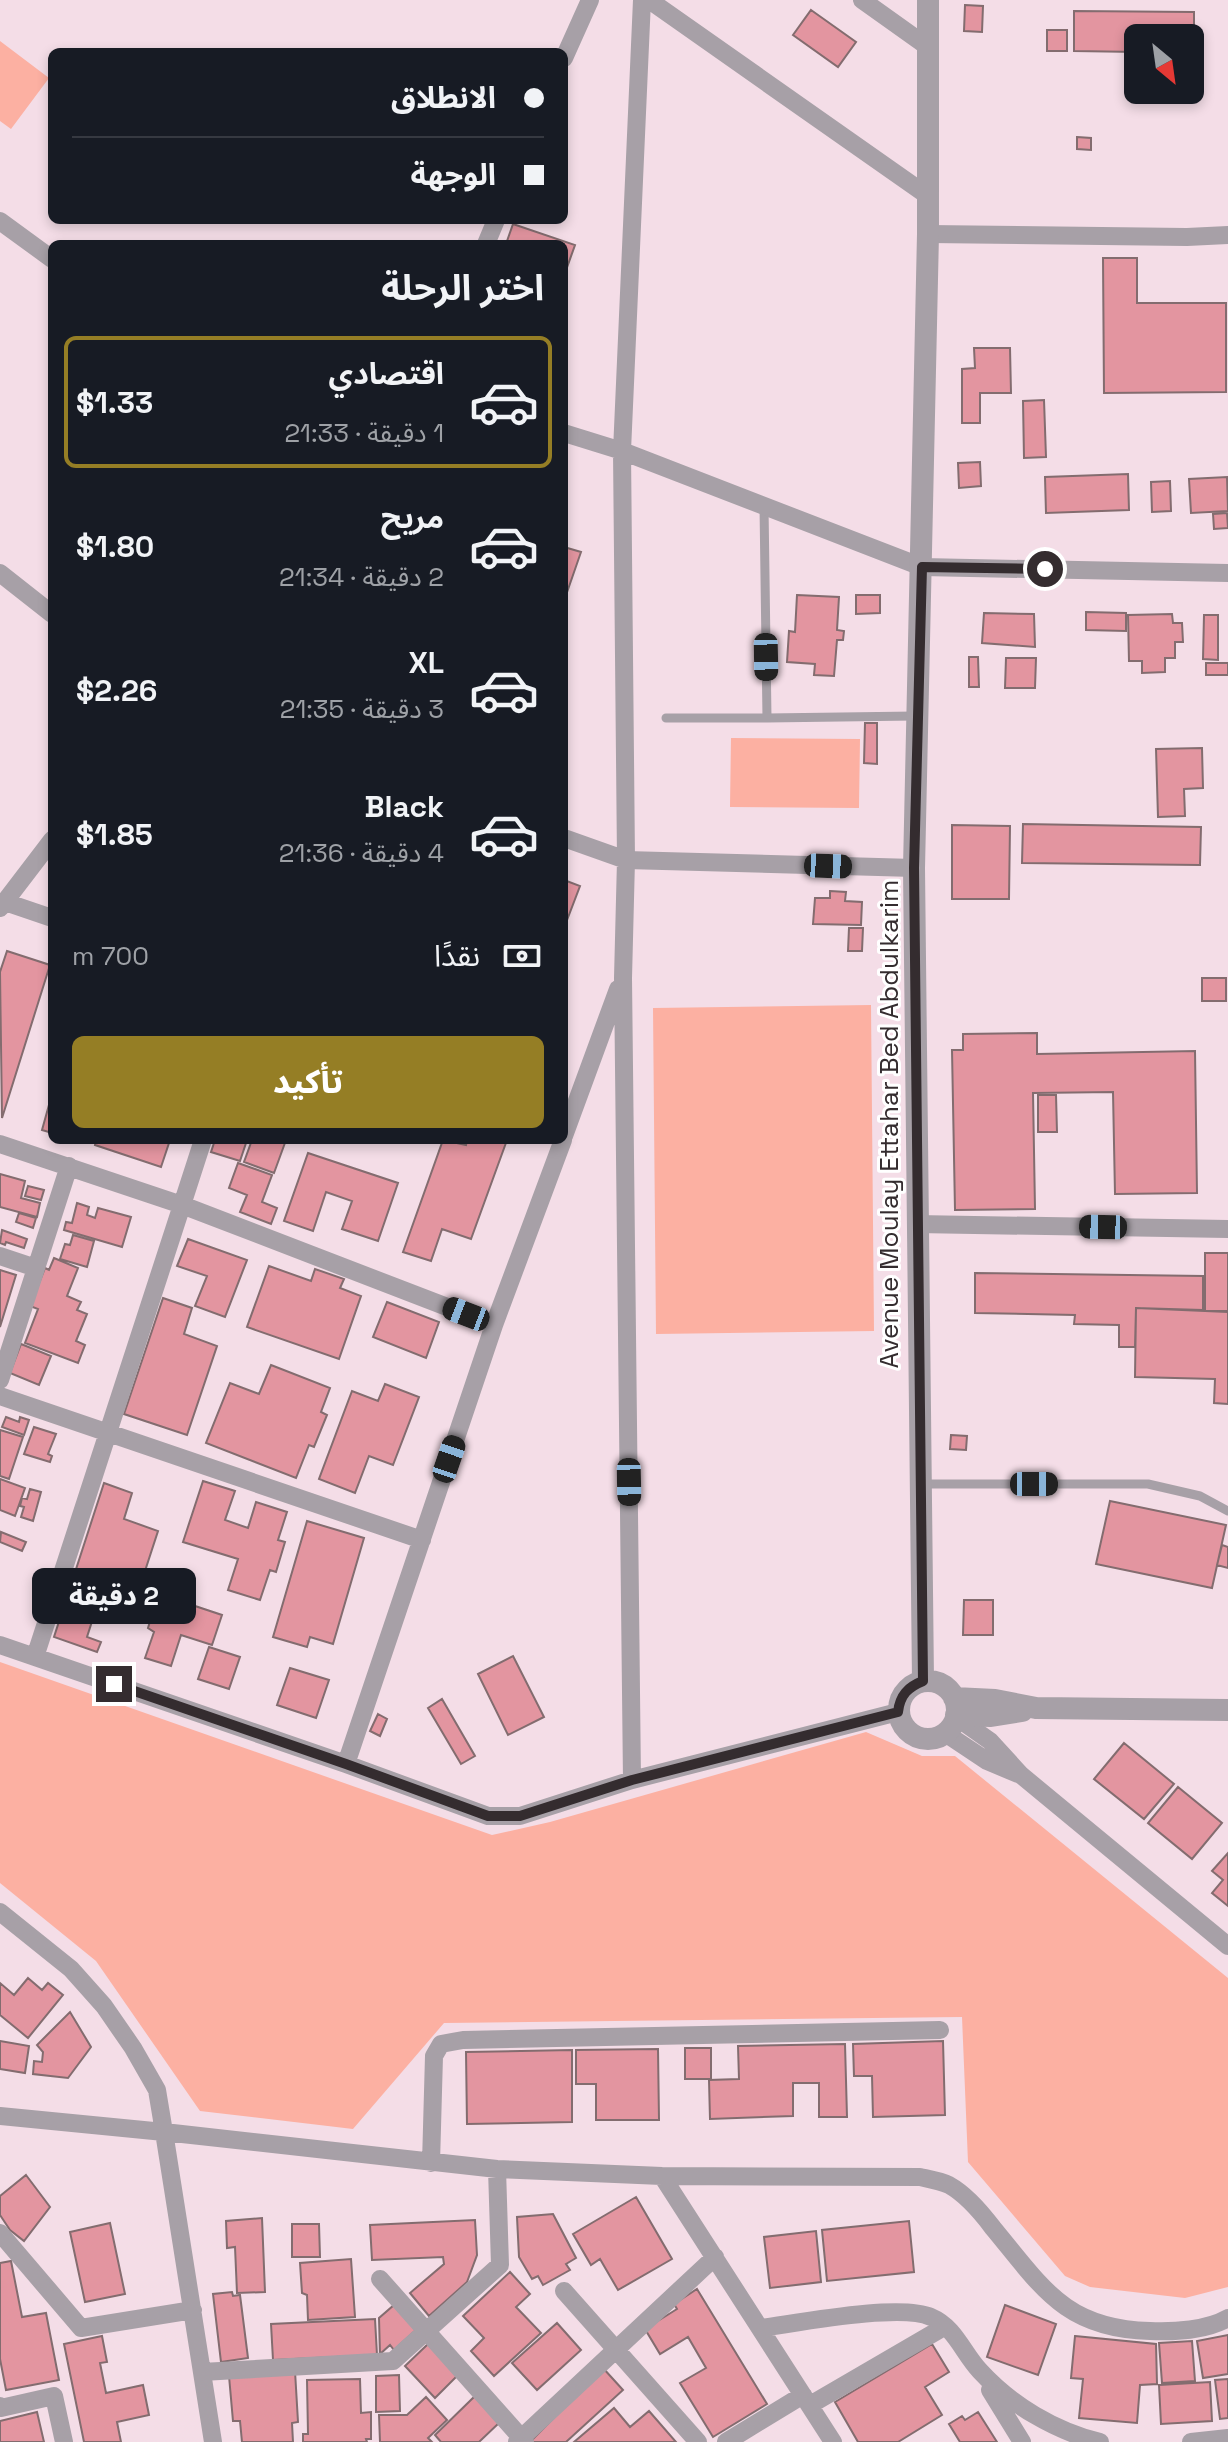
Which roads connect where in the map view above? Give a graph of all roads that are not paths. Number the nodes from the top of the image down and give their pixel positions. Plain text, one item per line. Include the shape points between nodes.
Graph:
1 (590, 0) edge
2 (642, 0) edge
3 (649, 0) edge
4 (862, 0) edge
5 (928, 0) edge
6 (928, 47) junction
7 (568, 49) edge
8 (928, 196) junction
9 (0, 221) edge
10 (928, 234) junction
11 (1228, 235) edge
12 (48, 256) edge
13 (568, 434) edge
14 (622, 451) junction
15 (764, 506) junction
16 (922, 567) junction
17 (0, 573) edge
18 (1228, 573) edge
19 (48, 611) edge
20 (918, 715) junction
21 (666, 718) dead end
22 (767, 718) junction
23 (568, 839) edge
24 (48, 845) edge
25 (626, 860) junction
26 (914, 868) junction
27 (2, 905) edge
28 (48, 917) edge
29 (623, 978) junction
30 (570, 1101) edge
31 (0, 1144) edge
32 (202, 1144) edge
33 (561, 1144) edge
34 (69, 1166) junction
35 (182, 1205) junction
36 (916, 1224) junction
37 (1228, 1229) edge
38 (0, 1256) edge
39 (36, 1268) junction
40 (494, 1325) junction
41 (0, 1380) edge
42 (0, 1396) edge
43 (108, 1432) junction
44 (920, 1484) junction
45 (1228, 1511) edge
46 (422, 1540) junction
47 (0, 1645) edge
48 (35, 1657) junction
49 (923, 1681) junction
50 (1228, 1710) edge
51 (898, 1712) junction
52 (953, 1716) junction
53 (346, 1764) junction
54 (632, 1780) junction
55 (0, 1912) edge
56 (1228, 1946) edge
57 (940, 2030) dead end
58 (0, 2116) edge
59 (164, 2132) junction
60 (431, 2163) junction
61 (497, 2169) junction
62 (662, 2176) junction
63 (0, 2233) edge
64 (715, 2257) junction
65 (380, 2279) dead end
66 (564, 2291) dead end
67 (193, 2310) junction
68 (1228, 2318) edge
69 (944, 2327) junction
70 (761, 2328) junction
71 (426, 2332) junction
72 (616, 2349) junction
73 (978, 2370) junction
74 (202, 2372) junction
75 (806, 2400) junction
76 (0, 2406) edge
77 (1228, 2438) edge
78 (521, 2441) edge
79 (64, 2442) edge
80 (213, 2442) edge
81 (698, 2442) edge
82 (726, 2442) edge
83 (833, 2442) edge
84 (1022, 2442) edge
85 (1100, 2442) edge
86 (1191, 2442) edge

1 - 7 street
2 - 14 street
3 - 8 street
4 - 6 street
5 - 6 street, Avenue Moulay Ettahar Bed Abdulkarim
6 - 8 street, Avenue Moulay Ettahar Bed Abdulkarim
8 - 10 street, Avenue Moulay Ettahar Bed Abdulkarim
9 - 12 street
10 - 11 street
10 - 16 street, Avenue Moulay Ettahar Bed Abdulkarim
13 - 14 street
14 - 15 street
14 - 25 street
15 - 16 street
15 - 22 lane
16 - 18 street
16 - 20 street, Avenue Moulay Ettahar Bed Abdulkarim
17 - 19 street
20 - 22 lane
20 - 26 street, Avenue Moulay Ettahar Bed Abdulkarim
21 - 22 lane
23 - 25 street
24 - 27 street
25 - 26 street
25 - 29 street
26 - 36 street, Avenue Moulay Ettahar Bed Abdulkarim
27 - 28 street
29 - 30 street
29 - 54 street
31 - 34 street
32 - 35 street
33 - 40 street
34 - 35 street
34 - 39 street
35 - 40 street
35 - 43 street
36 - 37 street
36 - 44 street, Avenue Moulay Ettahar Bed Abdulkarim
38 - 39 street
39 - 41 street
40 - 46 street
42 - 43 street
43 - 46 street
43 - 48 street
44 - 45 lane via 1148,1484 1200,1496
44 - 49 street, Avenue Moulay Ettahar Bed Abdulkarim
46 - 53 street
47 - 48 street
48 - 53 street
49 - 51 street via 902,1696
49 - 52 street via 941,1685
50 - 52 street via 1036,1708
51 - 52 street via 905,1728 920,1738 937,1738
51 - 54 street
52 - 56 street via 987,1761 1021,1775
53 - 54 street via 488,1816 520,1816
55 - 59 street via 71,1969 104,2006 157,2090
57 - 60 street via 441,2044 434,2056
58 - 59 street
59 - 60 street
59 - 67 street
60 - 61 street
61 - 62 street
61 - 71 street via 500,2265
62 - 64 street
62 - 68 street via 920,2177 948,2184 975,2205 1048,2295 1081,2318 1120,2331 1168,2332
63 - 67 street via 81,2328
64 - 70 street
64 - 72 street
65 - 71 street
66 - 72 street
67 - 74 street
69 - 70 street via 932,2317 903,2310
69 - 73 street
69 - 75 street
70 - 75 street
71 - 74 street via 393,2361
71 - 78 street
72 - 78 street
72 - 81 street
73 - 84 street
73 - 85 street via 1010,2399 1072,2435
74 - 80 street
75 - 82 street
75 - 83 street
76 - 79 street via 54,2396
77 - 86 street

